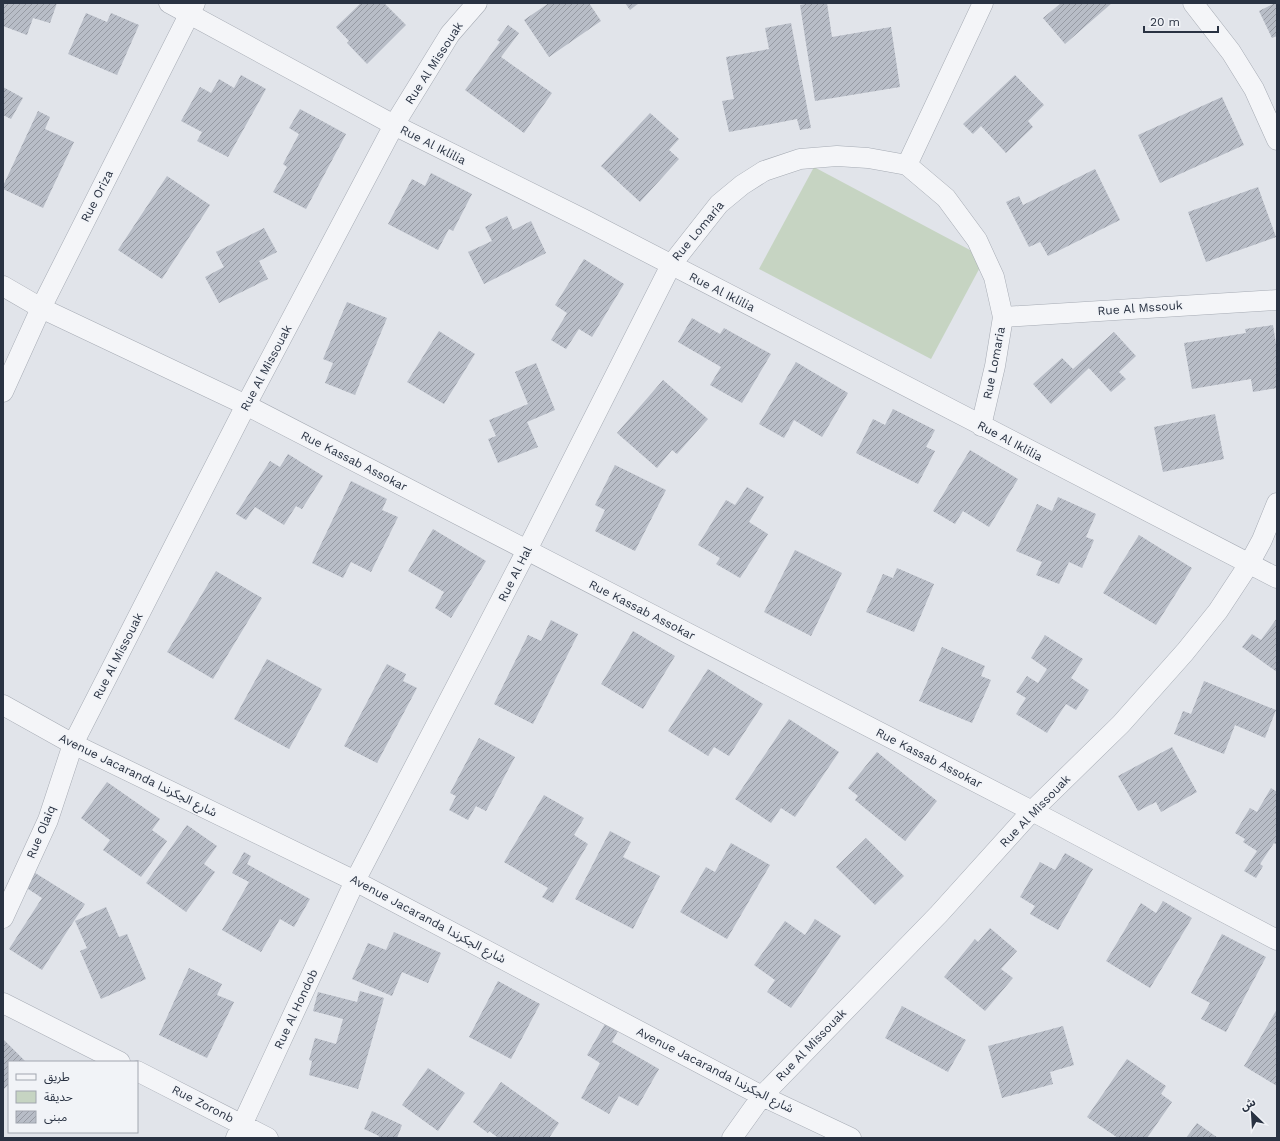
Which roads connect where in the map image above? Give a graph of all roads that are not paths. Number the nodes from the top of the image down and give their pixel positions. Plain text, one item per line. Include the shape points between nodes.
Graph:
1 (168, 3) edge
2 (477, 3) edge
3 (983, 3) edge
4 (1193, 3) edge
5 (192, 8) edge
6 (394, 125) junction
7 (1277, 140) edge
8 (907, 165) junction
9 (670, 265) junction
10 (3, 286) edge
11 (1277, 300) edge
12 (41, 308) junction
13 (1003, 317) junction
14 (3, 392) edge
15 (246, 405) junction
16 (981, 426) junction
17 (1277, 503) edge
18 (527, 550) junction
19 (1249, 564) junction
20 (1277, 578) edge
21 (3, 705) edge
22 (73, 744) junction
23 (1032, 811) junction
24 (356, 881) junction
25 (3, 918) edge
26 (1277, 940) edge
27 (3, 1003) edge
28 (118, 1061) edge
29 (138, 1072) edge
30 (762, 1096) junction
31 (240, 1131) edge
32 (268, 1138) edge
33 (732, 1138) edge
34 (850, 1138) edge

1 - 5 street, Rue Al Iklilia
2 - 6 street, Rue Al Missouak via 450,34
3 - 8 street
4 - 7 street via 1231,52 1254,89
5 - 6 street, Rue Al Iklilia
5 - 12 street, Rue Oriza
6 - 9 street, Rue Al Iklilia
6 - 15 street, Rue Al Missouak
8 - 9 street, Rue Lomaria via 837,156 800,159 764,171 719,204
8 - 13 street, Rue Lomaria via 946,198 977,240 994,277
9 - 16 street, Rue Al Iklilia
9 - 18 street, Rue Al Hal
10 - 12 street, Rue Kassab Assokar
11 - 13 street, Rue Al Mssouk
12 - 14 street, Rue Oriza
12 - 15 street, Rue Kassab Assokar
13 - 16 street, Rue Lomaria
15 - 18 street, Rue Kassab Assokar
15 - 22 street, Rue Al Missouak
16 - 19 street, Rue Al Iklilia
17 - 19 street, Rue Al Missouak
18 - 23 street, Rue Kassab Assokar
18 - 24 street, Rue Al Hal
19 - 20 street, Rue Al Iklilia
19 - 23 street, Rue Al Missouak via 1218,611 1156,685 1110,735
21 - 22 street, Avenue Jacaranda شارع الجكرندا
22 - 24 street, Avenue Jacaranda شارع الجكرندا
22 - 25 street, Rue Olaiq via 48,820
23 - 26 street, Rue Kassab Assokar
23 - 30 street, Rue Al Missouak via 938,914
24 - 30 street, Avenue Jacaranda شارع الجكرندا
24 - 31 street, Rue Al Hondob
27 - 28 street
29 - 31 street, Rue Zoronb
30 - 33 street, Rue Al Missouak
30 - 34 street, Avenue Jacaranda شارع الجكرندا
31 - 32 street, Rue Zoronb

